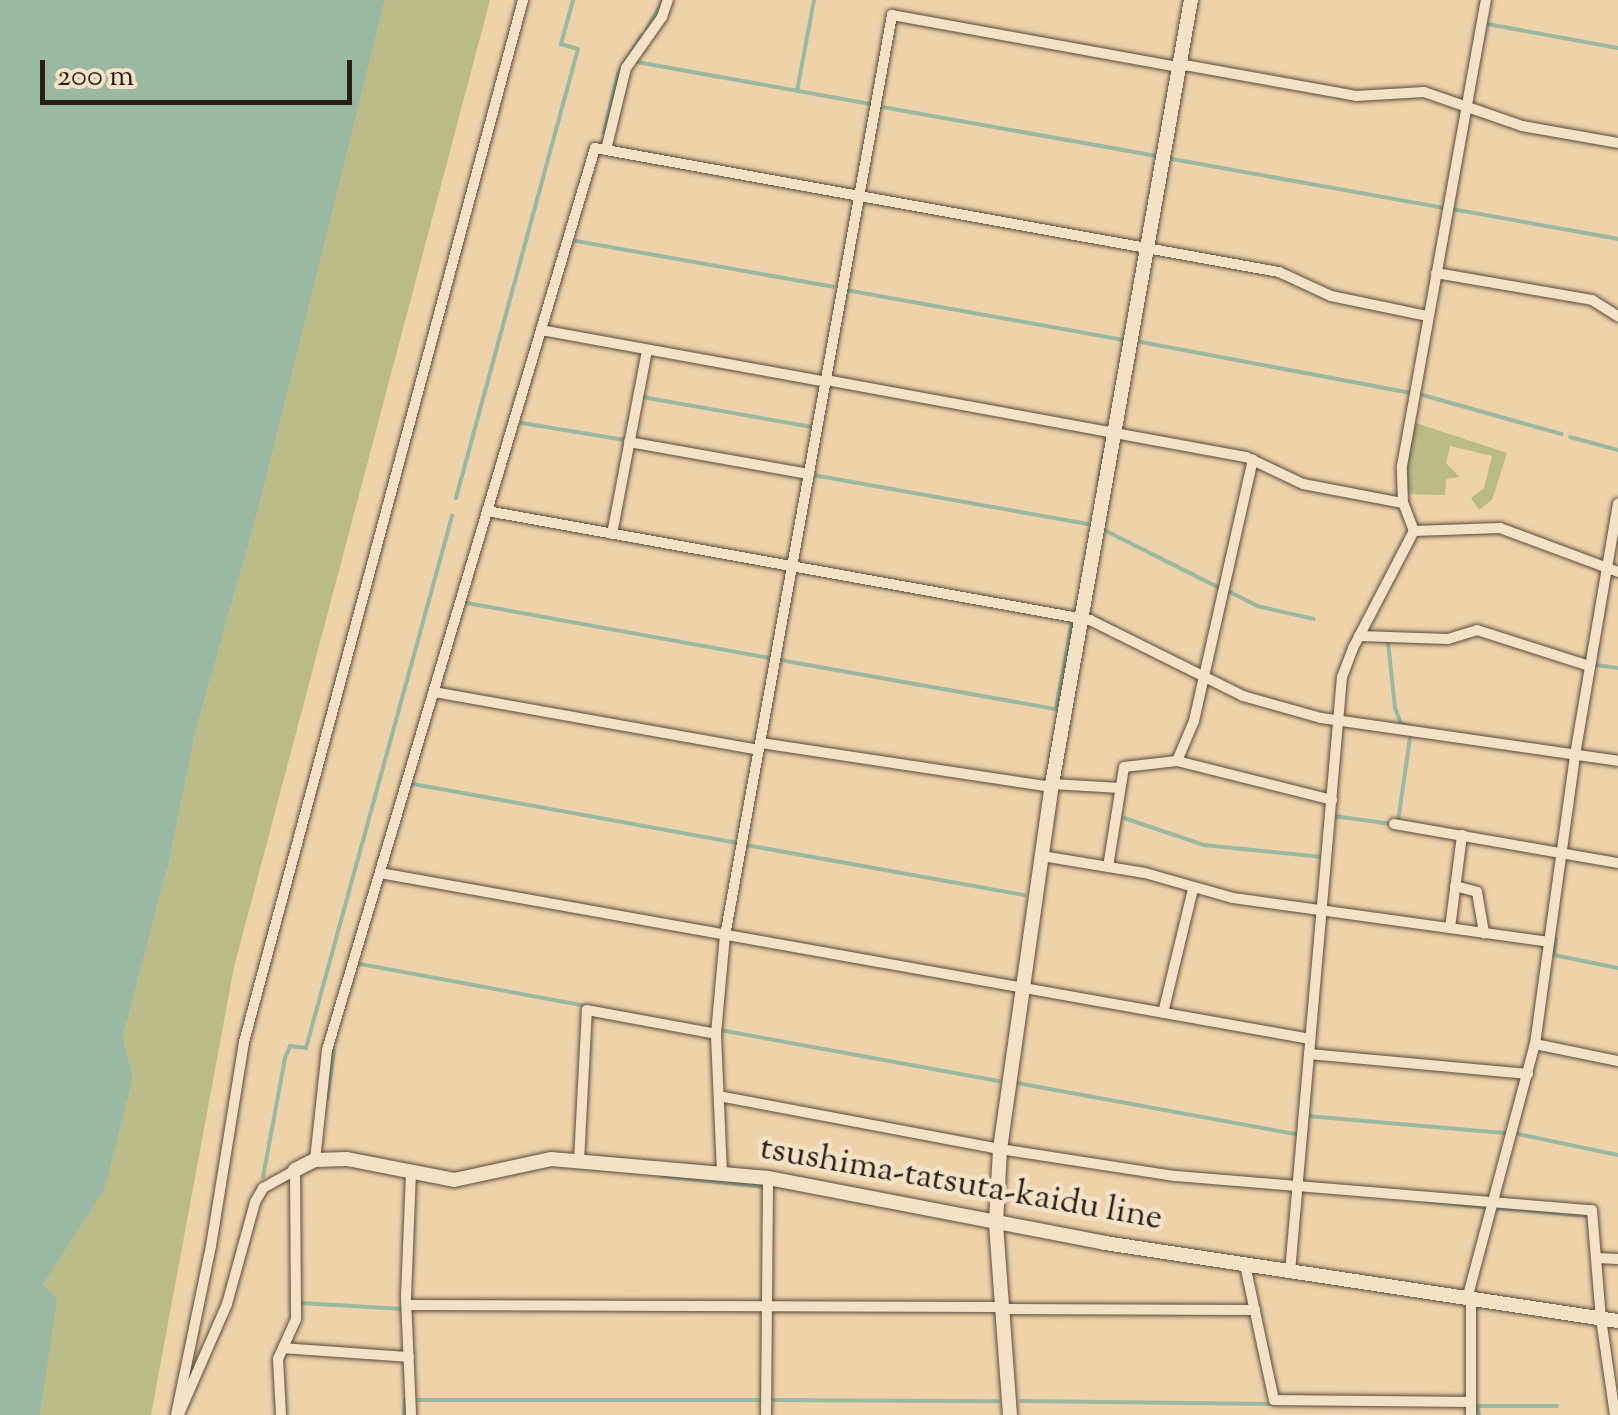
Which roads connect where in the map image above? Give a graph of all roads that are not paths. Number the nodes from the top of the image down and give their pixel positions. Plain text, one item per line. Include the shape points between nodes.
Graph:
1 (523, 0) edge
2 (668, 0) edge
3 (892, 0) edge
4 (1191, 0) edge
5 (1486, 0) edge
6 (892, 15) junction
7 (1179, 66) junction
8 (1466, 105) junction
9 (1618, 143) edge
10 (606, 150) junction
11 (858, 197) junction
12 (1148, 250) junction
13 (1436, 273) junction
14 (1428, 316) junction
15 (1618, 316) edge
16 (540, 330) junction
17 (647, 350) junction
18 (826, 381) junction
19 (1116, 432) junction
20 (629, 442) junction
21 (1253, 460) junction
22 (808, 474) junction
23 (1404, 503) junction
24 (1618, 504) edge
25 (487, 511) junction
26 (1414, 531) junction
27 (612, 534) junction
28 (792, 566) junction
29 (1604, 570) junction
30 (1618, 572) edge
31 (1082, 619) junction
32 (1359, 636) junction
33 (1589, 666) junction
34 (1204, 676) junction
35 (434, 692) junction
36 (1340, 722) junction
37 (759, 747) junction
38 (1575, 756) junction
39 (1176, 761) junction
40 (1618, 762) edge
41 (1052, 786) junction
42 (1120, 788) junction
43 (1332, 800) junction
44 (1394, 824) dead end
45 (1462, 835) junction
46 (1562, 850) junction
47 (1042, 856) junction
48 (1618, 863) edge
49 (1108, 867) junction
50 (380, 874) junction
51 (1455, 886) junction
52 (1193, 889) junction
53 (1322, 910) junction
54 (1450, 928) junction
55 (1484, 933) junction
56 (724, 936) junction
57 (1549, 942) junction
58 (1022, 989) junction
59 (1163, 1013) junction
60 (716, 1034) junction
61 (1310, 1039) junction
62 (1535, 1044) junction
63 (1309, 1054) junction
64 (1618, 1061) edge
65 (1528, 1074) junction
66 (720, 1096) junction
67 (1000, 1149) junction
68 (315, 1160) junction
69 (579, 1161) junction
70 (295, 1170) junction
71 (410, 1172) junction
72 (722, 1173) junction
73 (768, 1178) junction
74 (1296, 1186) junction
75 (1492, 1204) junction
76 (996, 1223) junction
77 (1597, 1258) junction
78 (1618, 1259) edge
79 (1245, 1265) junction
80 (1290, 1272) junction
81 (1469, 1299) junction
82 (407, 1305) junction
83 (767, 1306) junction
84 (1002, 1308) junction
85 (1254, 1310) junction
86 (1601, 1319) junction
87 (1618, 1321) edge
88 (283, 1348) junction
89 (409, 1357) junction
90 (1471, 1402) junction
91 (176, 1415) edge
92 (281, 1415) edge
93 (411, 1415) edge
94 (766, 1415) edge
95 (1010, 1415) edge
96 (1471, 1415) edge
97 (1615, 1415) edge

1 - 91 street via 244,1042
2 - 10 street via 626,68
3 - 6 street
4 - 7 street
5 - 8 street
6 - 7 street
6 - 11 street
7 - 8 street via 1356,96 1424,92
7 - 12 street
8 - 9 street via 1522,126
8 - 13 street
10 - 11 street
10 - 16 street via 594,148
11 - 12 street
11 - 18 street
12 - 14 street via 1279,272 1331,296
12 - 19 street
13 - 14 street
13 - 15 street via 1592,300
14 - 23 street via 1402,466
16 - 17 street
16 - 25 street
17 - 18 street
17 - 20 street
18 - 19 street
18 - 22 street
19 - 21 street
19 - 31 street
20 - 22 street
20 - 27 street
21 - 23 street via 1303,484
21 - 34 street
22 - 28 street
23 - 26 street
24 - 29 street
25 - 27 street
25 - 35 street
26 - 29 street via 1500,528
26 - 32 street
27 - 28 street
28 - 31 street
28 - 37 street
29 - 30 street
29 - 33 street
31 - 34 street
31 - 41 street
32 - 33 street via 1448,639 1477,630
32 - 36 street via 1342,677
33 - 38 street
34 - 36 street via 1242,696
34 - 39 street
35 - 37 street
35 - 50 street
36 - 38 street
36 - 43 street
37 - 41 street
37 - 56 street
38 - 40 street
38 - 46 street
39 - 42 street via 1124,767
39 - 43 street
41 - 42 street
41 - 47 street
42 - 49 street
43 - 53 street
44 - 45 street
45 - 46 street
45 - 51 street
46 - 48 street
46 - 57 street
47 - 49 street
47 - 58 street
49 - 52 street
50 - 56 street
50 - 68 street via 328,1050
51 - 54 street
51 - 55 street via 1477,892
52 - 53 street
52 - 59 street
53 - 54 street
53 - 61 street
54 - 55 street
55 - 57 street
56 - 58 street
56 - 60 street
57 - 62 street
58 - 59 street
58 - 67 street
59 - 61 street
60 - 66 street
60 - 69 street via 587,1010
61 - 63 street
62 - 64 street
62 - 65 street
63 - 65 street
63 - 74 street
65 - 75 street
66 - 67 street
66 - 72 street
67 - 74 street via 1175,1176
67 - 76 street
68 - 70 street, tsushima-tatsuta-kaidu line
68 - 71 street, tsushima-tatsuta-kaidu line via 347,1159
69 - 71 street, tsushima-tatsuta-kaidu line via 551,1159 454,1180
69 - 72 street, tsushima-tatsuta-kaidu line
70 - 88 street via 296,1320
70 - 91 street via 262,1188 255,1202 227,1304
71 - 82 street
72 - 73 street, tsushima-tatsuta-kaidu line
73 - 76 street, tsushima-tatsuta-kaidu line
73 - 83 street
74 - 75 street
74 - 80 street
75 - 77 street via 1592,1210
75 - 81 street
76 - 79 street, tsushima-tatsuta-kaidu line
76 - 84 street
77 - 78 street
77 - 86 street
79 - 80 street, tsushima-tatsuta-kaidu line
79 - 85 street
80 - 81 street, tsushima-tatsuta-kaidu line
81 - 86 street, tsushima-tatsuta-kaidu line
81 - 90 street
82 - 83 street
82 - 89 street
83 - 84 street
83 - 94 street
84 - 85 street
84 - 95 street
85 - 90 street via 1274,1400
86 - 87 street, tsushima-tatsuta-kaidu line
86 - 97 street
88 - 89 street
88 - 92 street
89 - 93 street
90 - 96 street

